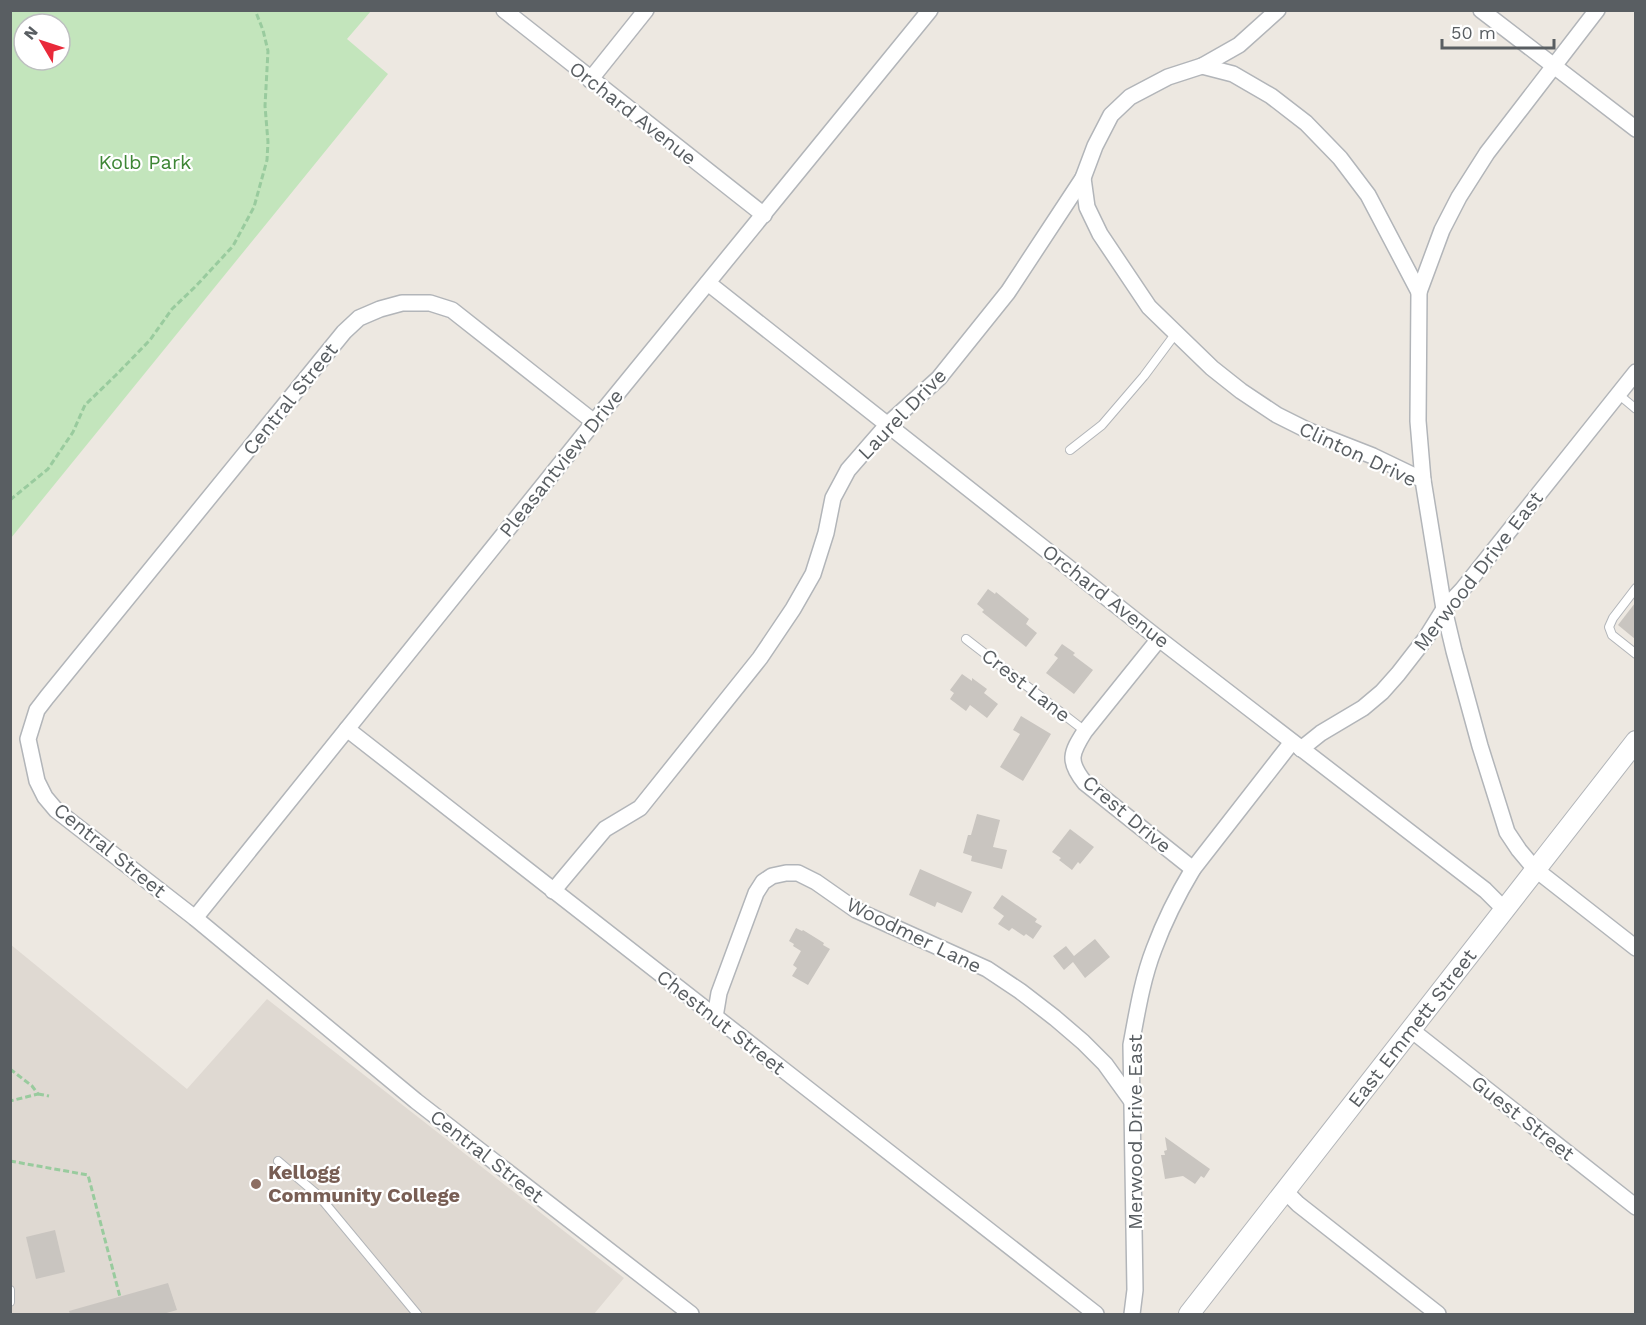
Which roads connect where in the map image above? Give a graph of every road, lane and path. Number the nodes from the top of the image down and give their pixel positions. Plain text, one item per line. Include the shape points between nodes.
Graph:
1 (255, 10) edge
2 (504, 10) edge
3 (646, 10) edge
4 (930, 10) edge
5 (1278, 10) edge
6 (1481, 10) edge
7 (1597, 10) edge
8 (1202, 66) junction
9 (1553, 66) junction
10 (590, 80) junction
11 (1635, 129) edge
12 (1083, 178) junction
13 (764, 215) junction
14 (708, 283) junction
15 (1419, 292) junction
16 (1176, 333) junction
17 (1635, 372) edge
18 (1618, 394) junction
19 (1635, 409) edge
20 (594, 422) junction
21 (888, 424) junction
22 (1070, 450) dead end
23 (1423, 480) junction
24 (10, 500) edge
25 (1635, 588) edge
26 (1444, 609) junction
27 (966, 639) dead end
28 (1159, 639) junction
29 (1635, 654) edge
30 (347, 729) junction
31 (1085, 731) junction
32 (1635, 741) edge
33 (1296, 746) junction
34 (1193, 869) junction
35 (1535, 869) junction
36 (553, 891) junction
37 (1504, 909) junction
38 (195, 918) junction
39 (1635, 948) edge
40 (715, 1017) junction
41 (1410, 1029) junction
42 (11, 1069) edge
43 (38, 1094) junction
44 (49, 1096) dead end
45 (1131, 1100) junction
46 (10, 1101) edge
47 (10, 1161) edge
48 (278, 1161) dead end
49 (1285, 1191) junction
50 (1635, 1207) edge
51 (10, 1290) edge
52 (120, 1297) dead end
53 (10, 1302) edge
54 (417, 1314) edge
55 (691, 1314) edge
56 (1096, 1314) edge
57 (1132, 1314) edge
58 (1189, 1314) edge
59 (1438, 1314) edge

1 - 24 path via 268,51 268,142 254,207 233,246 85,405 73,432 48,469
2 - 10 street, Orchard Avenue
3 - 10 street
4 - 13 street, Pleasantview Drive
5 - 8 street, Laurel Drive via 1239,45
6 - 9 street
7 - 9 street
8 - 12 street, Laurel Drive via 1168,77 1130,97 1111,115
8 - 15 street via 1233,74 1271,96 1306,123 1340,158 1368,195
9 - 11 street
9 - 15 street via 1459,197
10 - 13 street, Orchard Avenue
12 - 16 street, Clinton Drive via 1087,207 1100,234 1149,307
12 - 21 street, Laurel Drive via 1008,292 939,378
13 - 14 street, Pleasantview Drive
14 - 20 street, Pleasantview Drive
14 - 21 street, Orchard Avenue
15 - 23 street via 1418,421
16 - 22 lane via 1102,425
16 - 23 street, Clinton Drive via 1212,368 1277,415
17 - 18 street, Merwood Drive East
18 - 19 lane
18 - 26 street, Merwood Drive East
20 - 30 street, Pleasantview Drive
20 - 38 street, Central Street via 452,310 429,303 402,303 359,318 46,697 37,710 28,739 37,781 45,797 56,810
21 - 28 street, Orchard Avenue
21 - 36 street, Laurel Drive via 843,479 833,498 813,574 760,658 640,808 605,829
23 - 26 street, Clinton Drive
25 - 29 lane via 1609,627 1612,635
26 - 33 street, Merwood Drive East via 1382,692
26 - 35 street, Clinton Drive via 1507,832
27 - 31 lane, Crest Lane
28 - 31 street, Crest Drive
28 - 33 street, Orchard Avenue
30 - 36 street, Chestnut Street
30 - 38 street, Pleasantview Drive
31 - 34 street, Crest Drive via 1072,755 1078,775
32 - 35 street, East Emmett Street
33 - 34 street, Merwood Drive East
33 - 37 street, Orchard Avenue via 1485,890
34 - 45 street, Merwood Drive East via 1154,949 1137,1008 1131,1045
35 - 37 street, East Emmett Street
35 - 39 street
36 - 40 street, Chestnut Street
37 - 41 street, East Emmett Street
38 - 55 street, Central Street via 416,1101
40 - 45 street, Woodmer Lane via 718,993 756,893 772,876 798,873 856,910 987,969 1020,991 1105,1064
40 - 56 street, Chestnut Street
41 - 49 street, East Emmett Street
41 - 50 street, Guest Street
42 - 43 path
43 - 44 path
43 - 46 path
45 - 57 street, Merwood Drive East via 1135,1279
47 - 52 path via 88,1175
48 - 54 lane via 319,1196
49 - 58 street, East Emmett Street
49 - 59 street
51 - 53 lane

